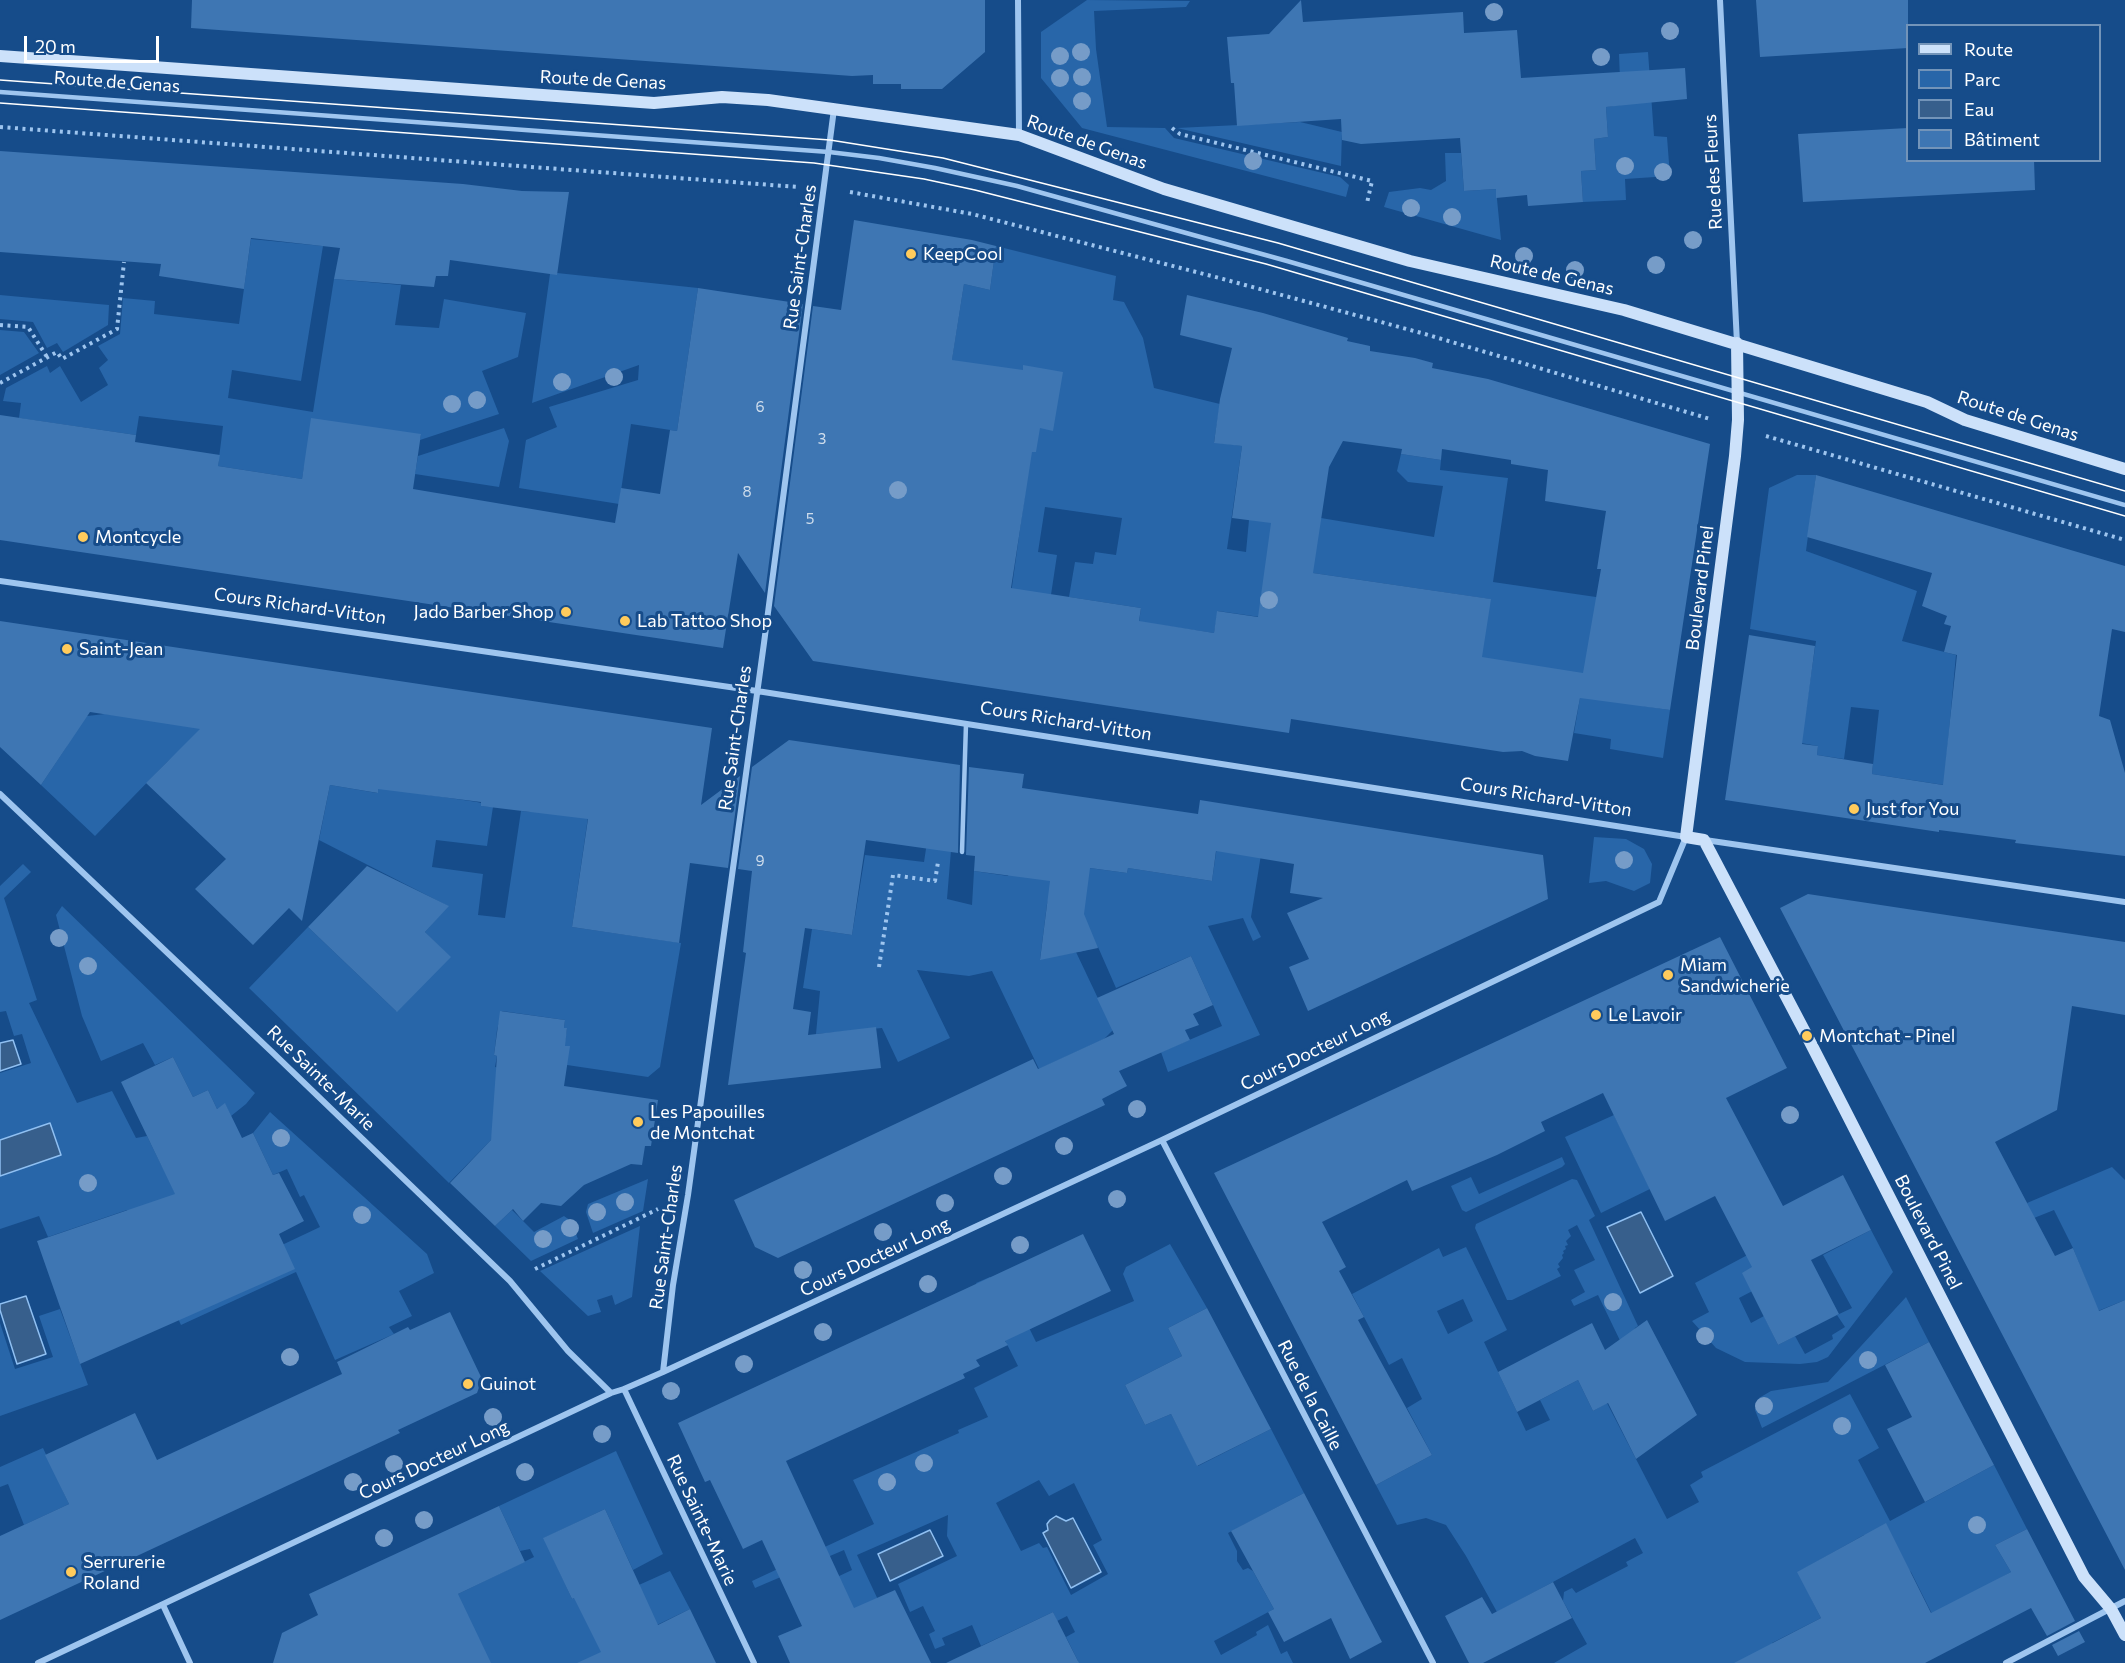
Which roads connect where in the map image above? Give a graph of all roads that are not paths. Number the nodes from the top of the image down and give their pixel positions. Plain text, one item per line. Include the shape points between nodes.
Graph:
1 (1018, 0) edge
2 (1720, 0) edge
3 (0, 56) edge
4 (0, 92) edge
5 (834, 108) junction
6 (1018, 135) junction
7 (829, 152) junction
8 (1737, 343) junction
9 (1737, 392) junction
10 (2125, 469) edge
11 (2125, 505) edge
12 (0, 581) edge
13 (757, 691) junction
14 (966, 724) junction
15 (0, 794) edge
16 (1686, 837) junction
17 (1704, 840) junction
18 (962, 852) dead end
19 (2125, 902) edge
20 (1162, 1140) junction
21 (663, 1372) junction
22 (624, 1389) junction
23 (611, 1393) junction
24 (2125, 1601) edge
25 (163, 1605) junction
26 (2110, 1609) junction
27 (2125, 1635) edge
28 (38, 1663) edge
29 (190, 1663) edge
30 (754, 1663) edge
31 (1433, 1663) edge
32 (2006, 1663) edge

1 - 6 street
2 - 8 street, Rue des Fleurs
3 - 5 main road, Route de Genas via 654,103 722,97
4 - 7 lane, Route de Genas
5 - 6 main road, Route de Genas
5 - 7 street, Rue Saint-Charles
6 - 8 main road, Route de Genas via 1164,189 1410,261 1624,310
7 - 9 lane, Route de Genas via 1017,186
7 - 13 street, Rue Saint-Charles
8 - 9 main road, Boulevard Pinel
8 - 10 main road, Route de Genas
9 - 11 lane, Route de Genas
9 - 16 main road, Boulevard Pinel via 1735,456
12 - 13 street, Cours Richard-Vitton
13 - 14 street, Cours Richard-Vitton
13 - 21 street, Rue Saint-Charles
14 - 16 street, Cours Richard-Vitton
14 - 18 lane
15 - 23 street, Rue Sainte-Marie via 510,1281 568,1352
16 - 17 main road, Cours Richard-Vitton
16 - 20 street, Cours Docteur Long via 1659,902
17 - 19 street, Cours Richard-Vitton
17 - 26 main road, Boulevard Pinel via 2084,1577
20 - 21 street, Cours Docteur Long
20 - 31 street, Rue de la Caille
21 - 22 street, Cours Docteur Long
22 - 23 street, Cours Docteur Long
22 - 30 street, Rue Sainte-Marie
23 - 25 street, Cours Docteur Long
24 - 26 street
25 - 28 street, Cours Docteur Long
25 - 29 street
26 - 27 main road, Boulevard Pinel
26 - 32 street

